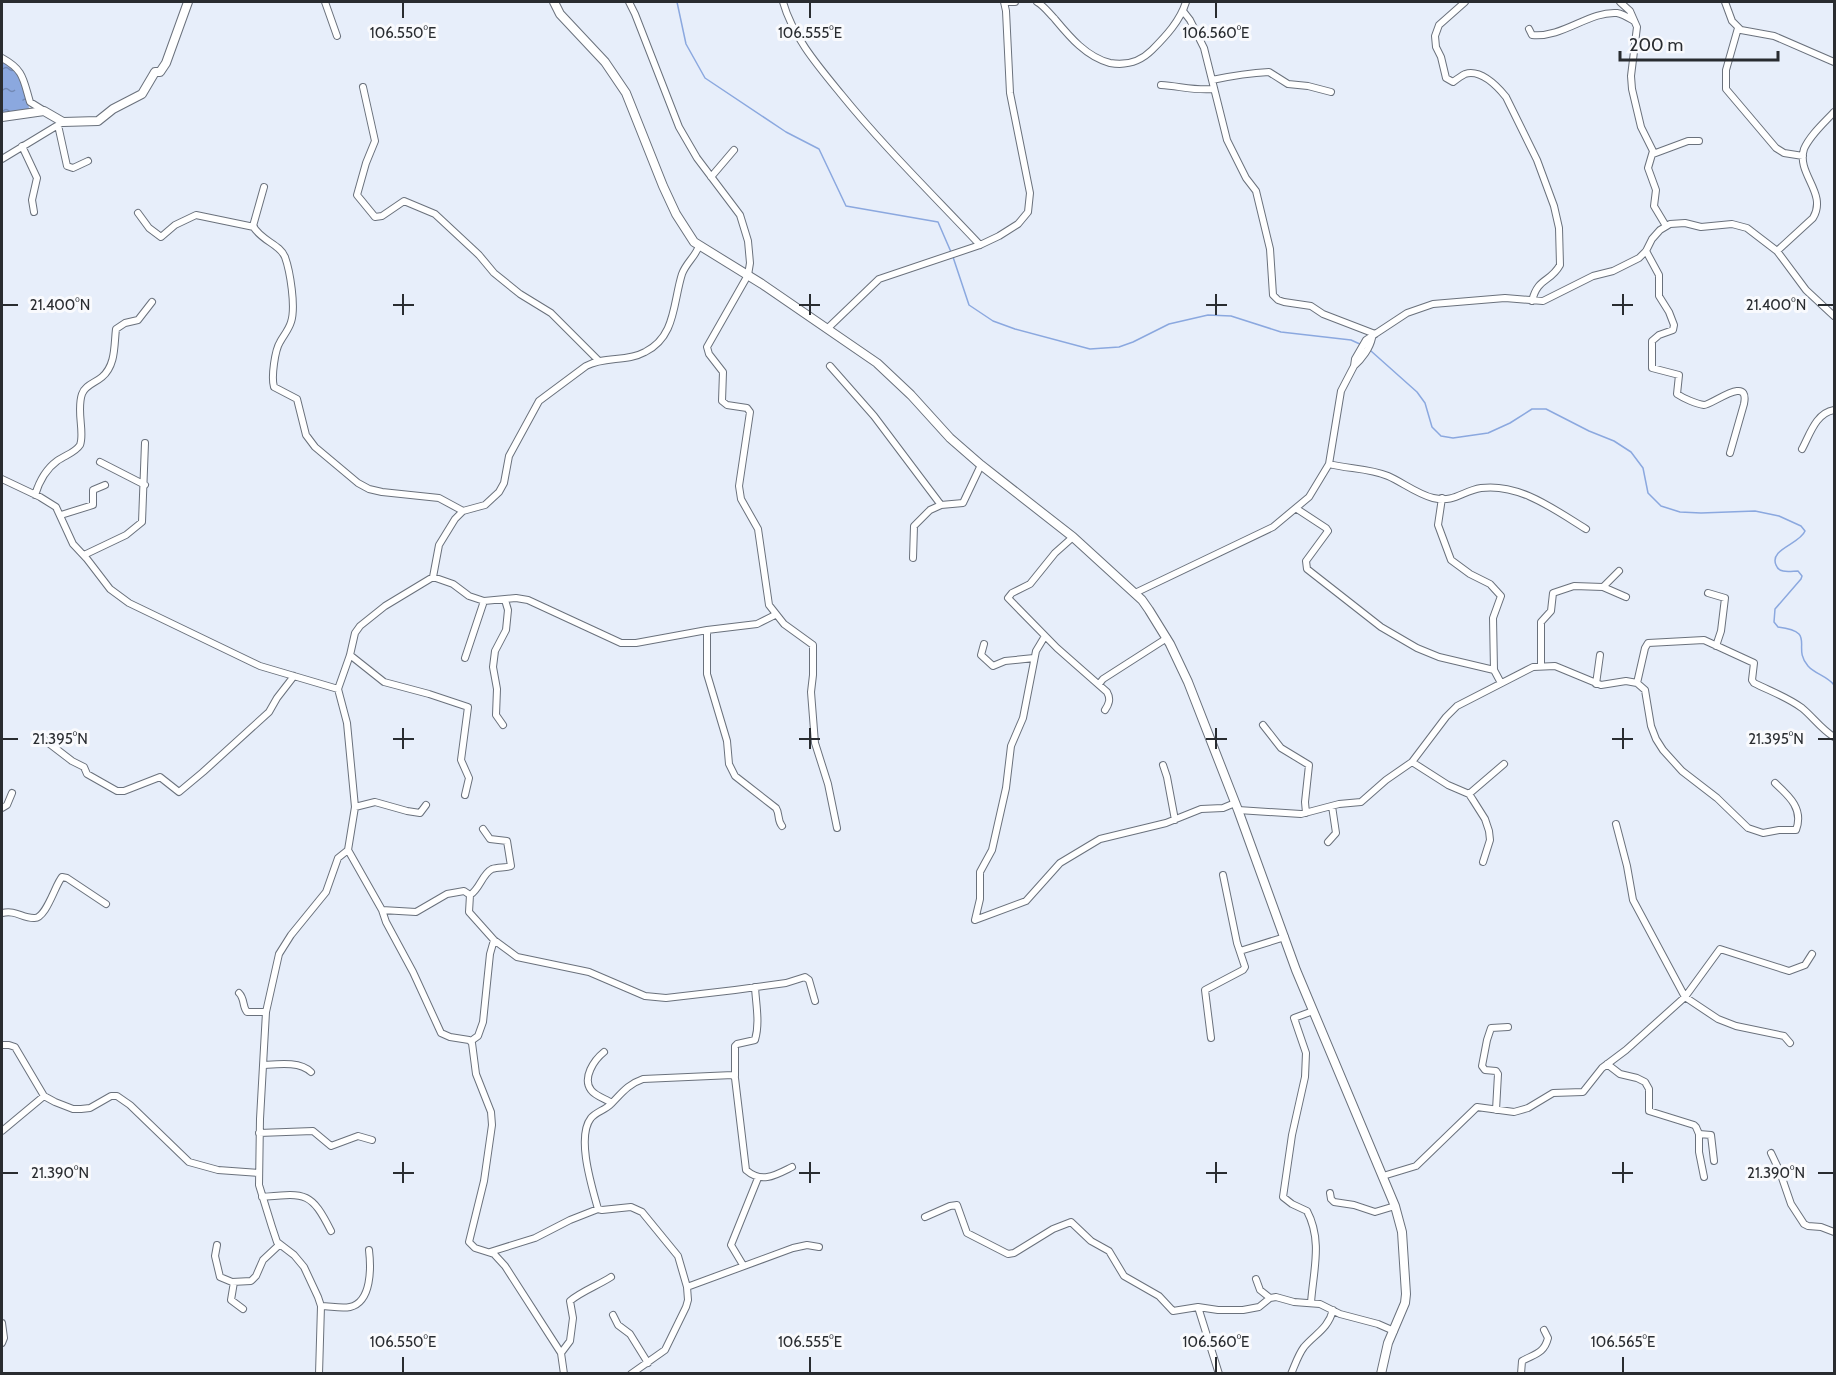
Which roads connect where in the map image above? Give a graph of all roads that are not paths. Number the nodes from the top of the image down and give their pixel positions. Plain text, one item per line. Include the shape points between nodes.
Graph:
1 (188, 2) edge
2 (325, 2) edge
3 (554, 2) edge
4 (628, 2) edge
5 (783, 2) edge
6 (1004, 2) edge
7 (1015, 2) edge
8 (1037, 2) edge
9 (1186, 2) edge
10 (1465, 2) edge
11 (1620, 2) edge
12 (1725, 2) edge
13 (1183, 11) junction
14 (1635, 21) junction
15 (1738, 28) junction
16 (1528, 29) dead end
17 (337, 36) dead end
18 (2, 58) edge
19 (1834, 62) edge
20 (1212, 80) junction
21 (1161, 85) dead end
22 (363, 87) dead end
23 (1214, 89) junction
24 (1331, 92) dead end
25 (46, 112) junction
26 (1834, 112) edge
27 (2, 117) edge
28 (61, 123) junction
29 (1699, 141) dead end
30 (22, 146) junction
31 (734, 150) dead end
32 (1653, 154) junction
33 (1803, 156) junction
34 (2, 159) edge
35 (88, 161) dead end
36 (711, 177) junction
37 (264, 187) dead end
38 (34, 212) dead end
39 (138, 213) dead end
40 (1666, 226) junction
41 (254, 227) junction
42 (980, 244) junction
43 (699, 246) junction
44 (1646, 251) junction
45 (1777, 251) junction
46 (748, 275) junction
47 (1532, 300) junction
48 (152, 302) dead end
49 (1834, 316) edge
50 (828, 328) junction
51 (1373, 336) junction
52 (599, 362) junction
53 (830, 366) dead end
54 (1834, 410) edge
55 (146, 442) dead end
56 (1802, 449) dead end
57 (1730, 453) dead end
58 (100, 462) dead end
59 (1329, 464) junction
60 (981, 465) junction
61 (2, 479) edge
62 (105, 485) dead end
63 (145, 485) junction
64 (35, 495) junction
65 (1442, 498) junction
66 (941, 505) junction
67 (1297, 509) junction
68 (463, 511) junction
69 (62, 515) junction
70 (1586, 529) dead end
71 (1073, 537) junction
72 (84, 555) junction
73 (913, 558) dead end
74 (1619, 570) dead end
75 (433, 578) junction
76 (1603, 587) junction
77 (1708, 592) dead end
78 (1135, 593) junction
79 (1626, 597) dead end
80 (505, 600) junction
81 (484, 601) junction
82 (775, 615) junction
83 (707, 630) junction
84 (1045, 636) junction
85 (1167, 638) junction
86 (984, 644) dead end
87 (1716, 645) junction
88 (350, 655) junction
89 (1600, 655) dead end
90 (465, 658) dead end
91 (1034, 658) junction
92 (1541, 665) junction
93 (1494, 670) junction
94 (294, 676) junction
95 (1501, 683) junction
96 (1637, 683) junction
97 (1099, 684) junction
98 (1596, 684) junction
99 (338, 689) junction
100 (1105, 710) dead end
101 (503, 725) dead end
102 (1263, 725) dead end
103 (1834, 737) edge
104 (42, 738) dead end
105 (1412, 762) junction
106 (1504, 764) dead end
107 (1163, 765) dead end
108 (1775, 783) dead end
109 (12, 793) dead end
110 (1469, 794) junction
111 (465, 795) dead end
112 (426, 805) dead end
113 (1236, 806) junction
114 (1332, 806) junction
115 (355, 807) junction
116 (2, 808) edge
117 (1306, 813) junction
118 (1175, 820) junction
119 (1616, 824) dead end
120 (782, 826) dead end
121 (837, 828) dead end
122 (483, 829) dead end
123 (1328, 842) dead end
124 (348, 850) junction
125 (1483, 862) dead end
126 (1223, 874) dead end
127 (470, 896) junction
128 (106, 903) dead end
129 (382, 910) junction
130 (2, 913) edge
131 (1285, 937) junction
132 (494, 940) junction
133 (1240, 951) junction
134 (1812, 954) dead end
135 (755, 987) junction
136 (239, 993) dead end
137 (1685, 997) junction
138 (815, 1001) dead end
139 (1313, 1011) junction
140 (266, 1012) junction
141 (1508, 1027) dead end
142 (1211, 1038) dead end
143 (471, 1041) junction
144 (1790, 1043) dead end
145 (2, 1045) edge
146 (604, 1053) dead end
147 (1606, 1064) junction
148 (263, 1065) junction
149 (311, 1072) dead end
150 (735, 1076) junction
151 (44, 1096) junction
152 (612, 1103) junction
153 (1496, 1110) junction
154 (2, 1131) edge
155 (259, 1133) junction
156 (1699, 1133) junction
157 (372, 1140) dead end
158 (1771, 1154) dead end
159 (1714, 1161) dead end
160 (792, 1167) dead end
161 (258, 1173) junction
162 (1383, 1176) junction
163 (758, 1178) junction
164 (1704, 1178) dead end
165 (1330, 1193) dead end
166 (262, 1197) junction
167 (1395, 1206) junction
168 (598, 1209) junction
169 (925, 1217) dead end
170 (331, 1231) dead end
171 (1834, 1232) edge
172 (217, 1245) dead end
173 (279, 1245) junction
174 (819, 1247) dead end
175 (369, 1250) dead end
176 (490, 1252) junction
177 (743, 1265) junction
178 (610, 1277) dead end
179 (1256, 1279) dead end
180 (234, 1282) junction
181 (687, 1287) junction
182 (1270, 1298) junction
183 (1311, 1303) junction
184 (321, 1306) junction
185 (1198, 1307) junction
186 (243, 1309) dead end
187 (1333, 1310) junction
188 (613, 1315) dead end
189 (2, 1323) edge
190 (1544, 1330) dead end
191 (1394, 1331) junction
192 (2, 1343) edge
193 (561, 1353) junction
194 (648, 1363) junction
195 (319, 1374) edge
196 (564, 1374) edge
197 (631, 1374) edge
198 (1219, 1374) edge
199 (1292, 1374) edge
200 (1381, 1374) edge
201 (1521, 1374) edge

1 - 28 street via 171,53 142,94 113,109 102,120
2 - 17 street
3 - 43 street via 626,93 676,214
4 - 36 street via 679,127
5 - 42 street via 793,28 824,74 876,136
6 - 7 street
6 - 42 street via 1010,93 1030,204 1018,224
8 - 13 street via 1086,51 1106,62 1124,64 1150,52
9 - 13 street
10 - 47 street via 1439,25 1435,36 1446,78 1452,82 1466,74 1481,76 1506,97 1542,173 1558,222 1560,265 1537,286
11 - 14 street
12 - 15 street
13 - 20 street via 1204,48
14 - 16 street via 1617,13 1543,34 1532,34
14 - 32 street via 1632,88 1641,127
15 - 19 street via 1774,36
15 - 33 street via 1724,87 1776,148
18 - 25 street via 22,75 30,102
20 - 23 street
20 - 24 street via 1269,72 1288,84
21 - 23 street via 1196,91
22 - 52 street via 375,141 357,195 375,217 404,201 431,211 494,273 555,317
23 - 51 street via 1227,140 1256,191 1270,249 1273,295 1284,302 1311,306
25 - 27 street
25 - 28 street
26 - 33 street via 1808,143
28 - 30 street
28 - 35 street via 67,166 73,168
29 - 32 street
30 - 34 street
30 - 38 street via 37,178 32,200
31 - 36 street
32 - 40 street via 1648,168 1656,190 1654,206
33 - 45 street via 1818,207 1813,218
36 - 46 street via 742,218 750,252
37 - 41 street
39 - 41 street via 161,237 196,215
40 - 44 street
40 - 45 street via 1740,225
41 - 68 street via 264,240 282,252 286,261 292,319 278,345 272,381 276,389 298,400 303,428 311,442 366,488 439,498
42 - 50 street via 878,280
43 - 46 street
43 - 52 street via 682,273 673,318 663,337 646,352
44 - 47 street via 1613,271 1593,276 1551,298
44 - 57 street via 1659,275 1659,296 1674,328 1652,342 1652,368 1679,375 1677,394 1702,405 1735,391 1742,394 1745,399
45 - 49 street via 1806,290
46 - 50 street
46 - 82 street via 707,347 723,372 722,401 750,412 739,495 758,526 769,605
47 - 51 street via 1433,304 1407,313
48 - 64 street via 138,320 116,329 115,351 107,372 82,393 79,445 53,464 38,483
50 - 60 street via 877,363
51 - 59 street via 1355,359 1341,391
52 - 68 street via 586,366 540,401 509,456 499,492 485,505
53 - 66 street via 874,416
54 - 56 street via 1820,417
55 - 63 street
58 - 63 street
59 - 65 street via 1383,474 1426,496
59 - 67 street
60 - 66 street via 963,503
60 - 71 street
61 - 64 street
62 - 69 street via 93,490 93,505
63 - 72 street via 139,526
64 - 69 street via 50,502
65 - 70 street via 1456,498 1485,488 1523,493
65 - 93 street via 1438,525 1451,560 1501,596 1493,618
66 - 73 street via 914,526
67 - 78 street via 1260,534
67 - 93 street via 1328,531 1306,561 1307,569 1381,627 1417,648
68 - 75 street via 441,542
69 - 72 street via 73,544
71 - 78 street
71 - 84 street via 1054,553 1030,584 1008,596
72 - 94 street via 110,589 129,603 247,660
74 - 76 street
75 - 81 street
75 - 88 street via 384,606 360,626
76 - 79 street
76 - 92 street via 1574,586 1553,593 1551,611 1541,622
77 - 87 street via 1725,598
78 - 85 street
80 - 81 street
80 - 83 street via 528,600 621,643
80 - 101 street via 506,630 495,651 493,667 496,715
81 - 90 street
82 - 83 street via 757,624
82 - 121 street via 813,645 815,743
83 - 120 street via 707,674 728,741 729,764 735,776 776,808
84 - 91 street
84 - 97 street
85 - 97 street
85 - 113 street
86 - 91 street via 981,655 993,666
87 - 96 street via 1704,639 1648,643
87 - 103 street via 1754,663 1754,683 1802,708
88 - 99 street
88 - 111 street via 384,682 467,706 461,760 469,778
89 - 98 street
91 - 118 street via 1023,718 1011,746 992,850 980,872 975,920 1026,901 1060,863 1090,843
92 - 95 street
92 - 98 street via 1563,668
93 - 95 street
94 - 99 street
94 - 104 street via 270,712 179,792 160,777 124,791 112,790
95 - 105 street via 1450,712
96 - 98 street
96 - 108 street via 1646,690 1651,726 1662,750 1742,824 1763,833 1795,831 1797,809
97 - 100 street via 1110,696
99 - 115 street via 347,723
102 - 117 street via 1281,747 1308,765
105 - 110 street
105 - 114 street via 1361,802
106 - 110 street
107 - 118 street
109 - 116 street
110 - 125 street via 1489,831
112 - 115 street via 420,813 375,801
113 - 117 street
113 - 118 street via 1201,809
113 - 131 street
114 - 117 street
114 - 123 street via 1335,833
115 - 124 street
119 - 137 street via 1632,900
122 - 127 street via 490,839 507,841 511,866 488,871
124 - 129 street
124 - 140 street via 334,867 326,892 279,954
126 - 133 street
127 - 129 street via 464,891 455,892 416,912
127 - 132 street via 469,912
128 - 130 street via 62,877 39,917 12,911
129 - 143 street via 441,1032
131 - 133 street
131 - 139 street
132 - 135 street via 524,960 589,972 645,996 666,998
132 - 143 street via 483,1022 478,1036
133 - 142 street via 1245,968 1205,990
134 - 137 street via 1805,965 1789,971 1720,949
135 - 138 street via 805,977
135 - 150 street via 756,1036 755,1040 735,1046
136 - 140 street via 246,1011
137 - 144 street via 1726,1022 1784,1036
137 - 147 street
139 - 162 street
139 - 183 street via 1294,1018 1305,1048 1305,1077 1283,1197 1307,1211 1314,1231 1317,1258
140 - 148 street
141 - 153 street via 1491,1028 1482,1066 1498,1074
143 - 176 street via 476,1074 492,1125 469,1242
145 - 151 street via 15,1047
146 - 152 street via 592,1064 589,1084 593,1092
147 - 153 street via 1583,1092 1553,1093 1520,1111
147 - 156 street via 1620,1074 1645,1082 1649,1089 1649,1111 1694,1125
148 - 149 street via 289,1065
148 - 155 street
150 - 152 street via 643,1079 630,1085
150 - 163 street via 745,1168
151 - 154 street
151 - 161 street via 63,1106 81,1109 111,1096 121,1097 189,1162 218,1170
152 - 168 street via 592,1116 586,1132 587,1162
153 - 162 street via 1474,1108 1416,1166
155 - 157 street via 313,1131 331,1146 358,1136
155 - 161 street
156 - 159 street via 1711,1135
156 - 164 street
158 - 171 street via 1791,1204 1804,1224
160 - 163 street
161 - 166 street
162 - 167 street
163 - 177 street via 731,1245
165 - 167 street via 1334,1202 1375,1212
166 - 170 street via 308,1197
166 - 173 street
167 - 191 street via 1402,1232 1406,1294
168 - 176 street via 535,1238
168 - 181 street via 631,1207 642,1212 678,1257
169 - 185 street via 957,1205 967,1233 1008,1254 1071,1222 1109,1251 1124,1276 1159,1296 1172,1311
172 - 180 street via 219,1274
173 - 180 street via 263,1260 251,1281
173 - 184 street via 304,1268
174 - 177 street via 801,1246
175 - 184 street via 370,1272 362,1299 350,1307
176 - 193 street via 511,1274
177 - 181 street
178 - 193 street via 570,1301 570,1341
179 - 182 street via 1260,1290
180 - 186 street via 231,1300
181 - 194 street via 688,1300 676,1329 664,1350
182 - 183 street
182 - 185 street via 1243,1311
183 - 187 street
184 - 195 street
185 - 198 street
187 - 191 street
187 - 199 street via 1320,1333 1303,1349
188 - 194 street
189 - 192 street
190 - 201 street via 1548,1338 1545,1347 1522,1361
191 - 200 street
193 - 196 street
194 - 197 street

